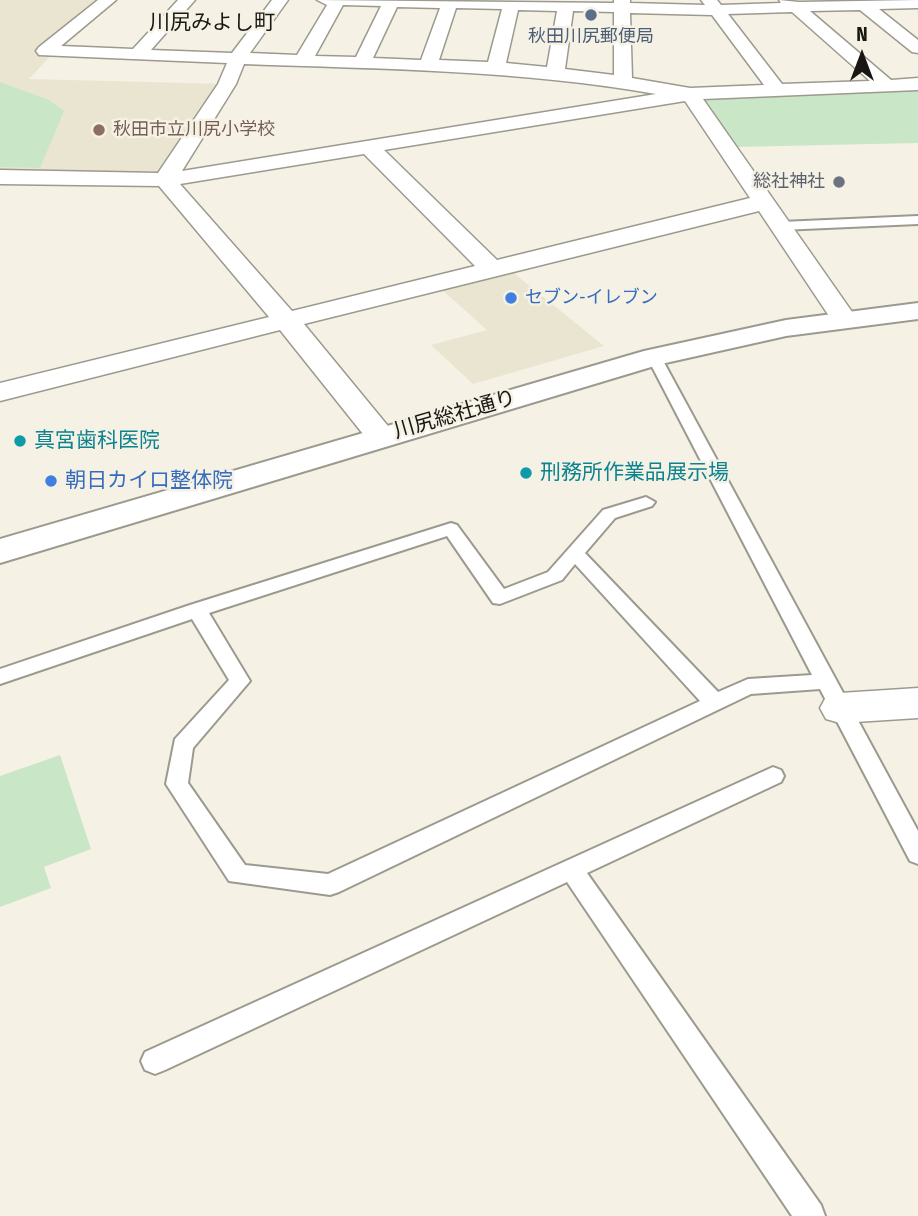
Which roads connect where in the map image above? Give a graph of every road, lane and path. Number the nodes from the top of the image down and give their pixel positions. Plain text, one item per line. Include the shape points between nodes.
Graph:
1 (108, 0) edge
2 (187, 0) edge
3 (280, 0) edge
4 (325, 0) edge
5 (338, 0) edge
6 (392, 1) edge
7 (450, 2) edge
8 (861, 3) edge
9 (918, 3) edge
10 (623, 4) edge
11 (791, 4) edge
12 (511, 5) junction
13 (713, 5) edge
14 (566, 6) junction
15 (139, 53) junction
16 (238, 57) junction
17 (304, 58) junction
18 (914, 58) edge
19 (363, 61) junction
20 (884, 64) dead end
21 (428, 65) junction
22 (836, 65) dead end
23 (861, 65) junction
24 (785, 66) dead end
25 (760, 67) junction
26 (496, 68) junction
27 (555, 73) junction
28 (623, 82) junction
29 (918, 84) edge
30 (886, 85) junction
31 (777, 90) junction
32 (690, 94) junction
33 (368, 145) junction
34 (0, 177) edge
35 (165, 180) junction
36 (764, 204) junction
37 (918, 220) edge
38 (781, 226) junction
39 (492, 269) junction
40 (918, 311) edge
41 (844, 319) junction
42 (286, 320) junction
43 (654, 357) junction
44 (0, 392) edge
45 (382, 437) junction
46 (646, 502) dead end
47 (0, 551) edge
48 (575, 553) junction
49 (197, 610) junction
50 (0, 677) edge
51 (833, 694) junction
52 (715, 703) junction
53 (918, 703) edge
54 (773, 776) dead end
55 (918, 854) edge
56 (571, 869) junction
57 (155, 1061) dead end
58 (810, 1216) edge

1 - 15 street via 45,51
2 - 15 street
3 - 16 street
4 - 5 street
5 - 6 street
5 - 17 street
6 - 7 street
6 - 19 street
7 - 12 street
7 - 21 street
8 - 9 street
8 - 11 street
8 - 18 street
10 - 13 street
10 - 14 street
10 - 28 street
11 - 13 street
11 - 23 street
12 - 14 street
12 - 26 street
13 - 25 street
14 - 27 street
15 - 16 street
16 - 17 street
16 - 35 street via 227,84
17 - 19 street
19 - 21 street
20 - 23 street
21 - 26 street
22 - 23 street
23 - 30 street
24 - 25 street
25 - 31 street
26 - 27 street
27 - 28 street
28 - 32 street
29 - 30 street
30 - 31 street
31 - 32 street
32 - 33 street
32 - 36 street
33 - 35 street
33 - 39 street
34 - 35 street
35 - 42 street
36 - 38 street
36 - 39 street
37 - 38 lane
38 - 41 street
39 - 42 street
40 - 41 street, 川尻総社通り
41 - 43 street, 川尻総社通り
42 - 44 street
42 - 45 street
43 - 45 street, 川尻総社通り
43 - 51 lane
45 - 47 street, 川尻総社通り
46 - 48 lane via 610,514
48 - 49 lane via 555,576 500,598 452,528
48 - 52 lane
49 - 50 lane
49 - 52 lane via 240,681 183,745 177,784 237,874 330,885
51 - 52 lane via 748,687
51 - 53 street
51 - 55 lane
54 - 56 lane
56 - 57 lane
56 - 58 lane

